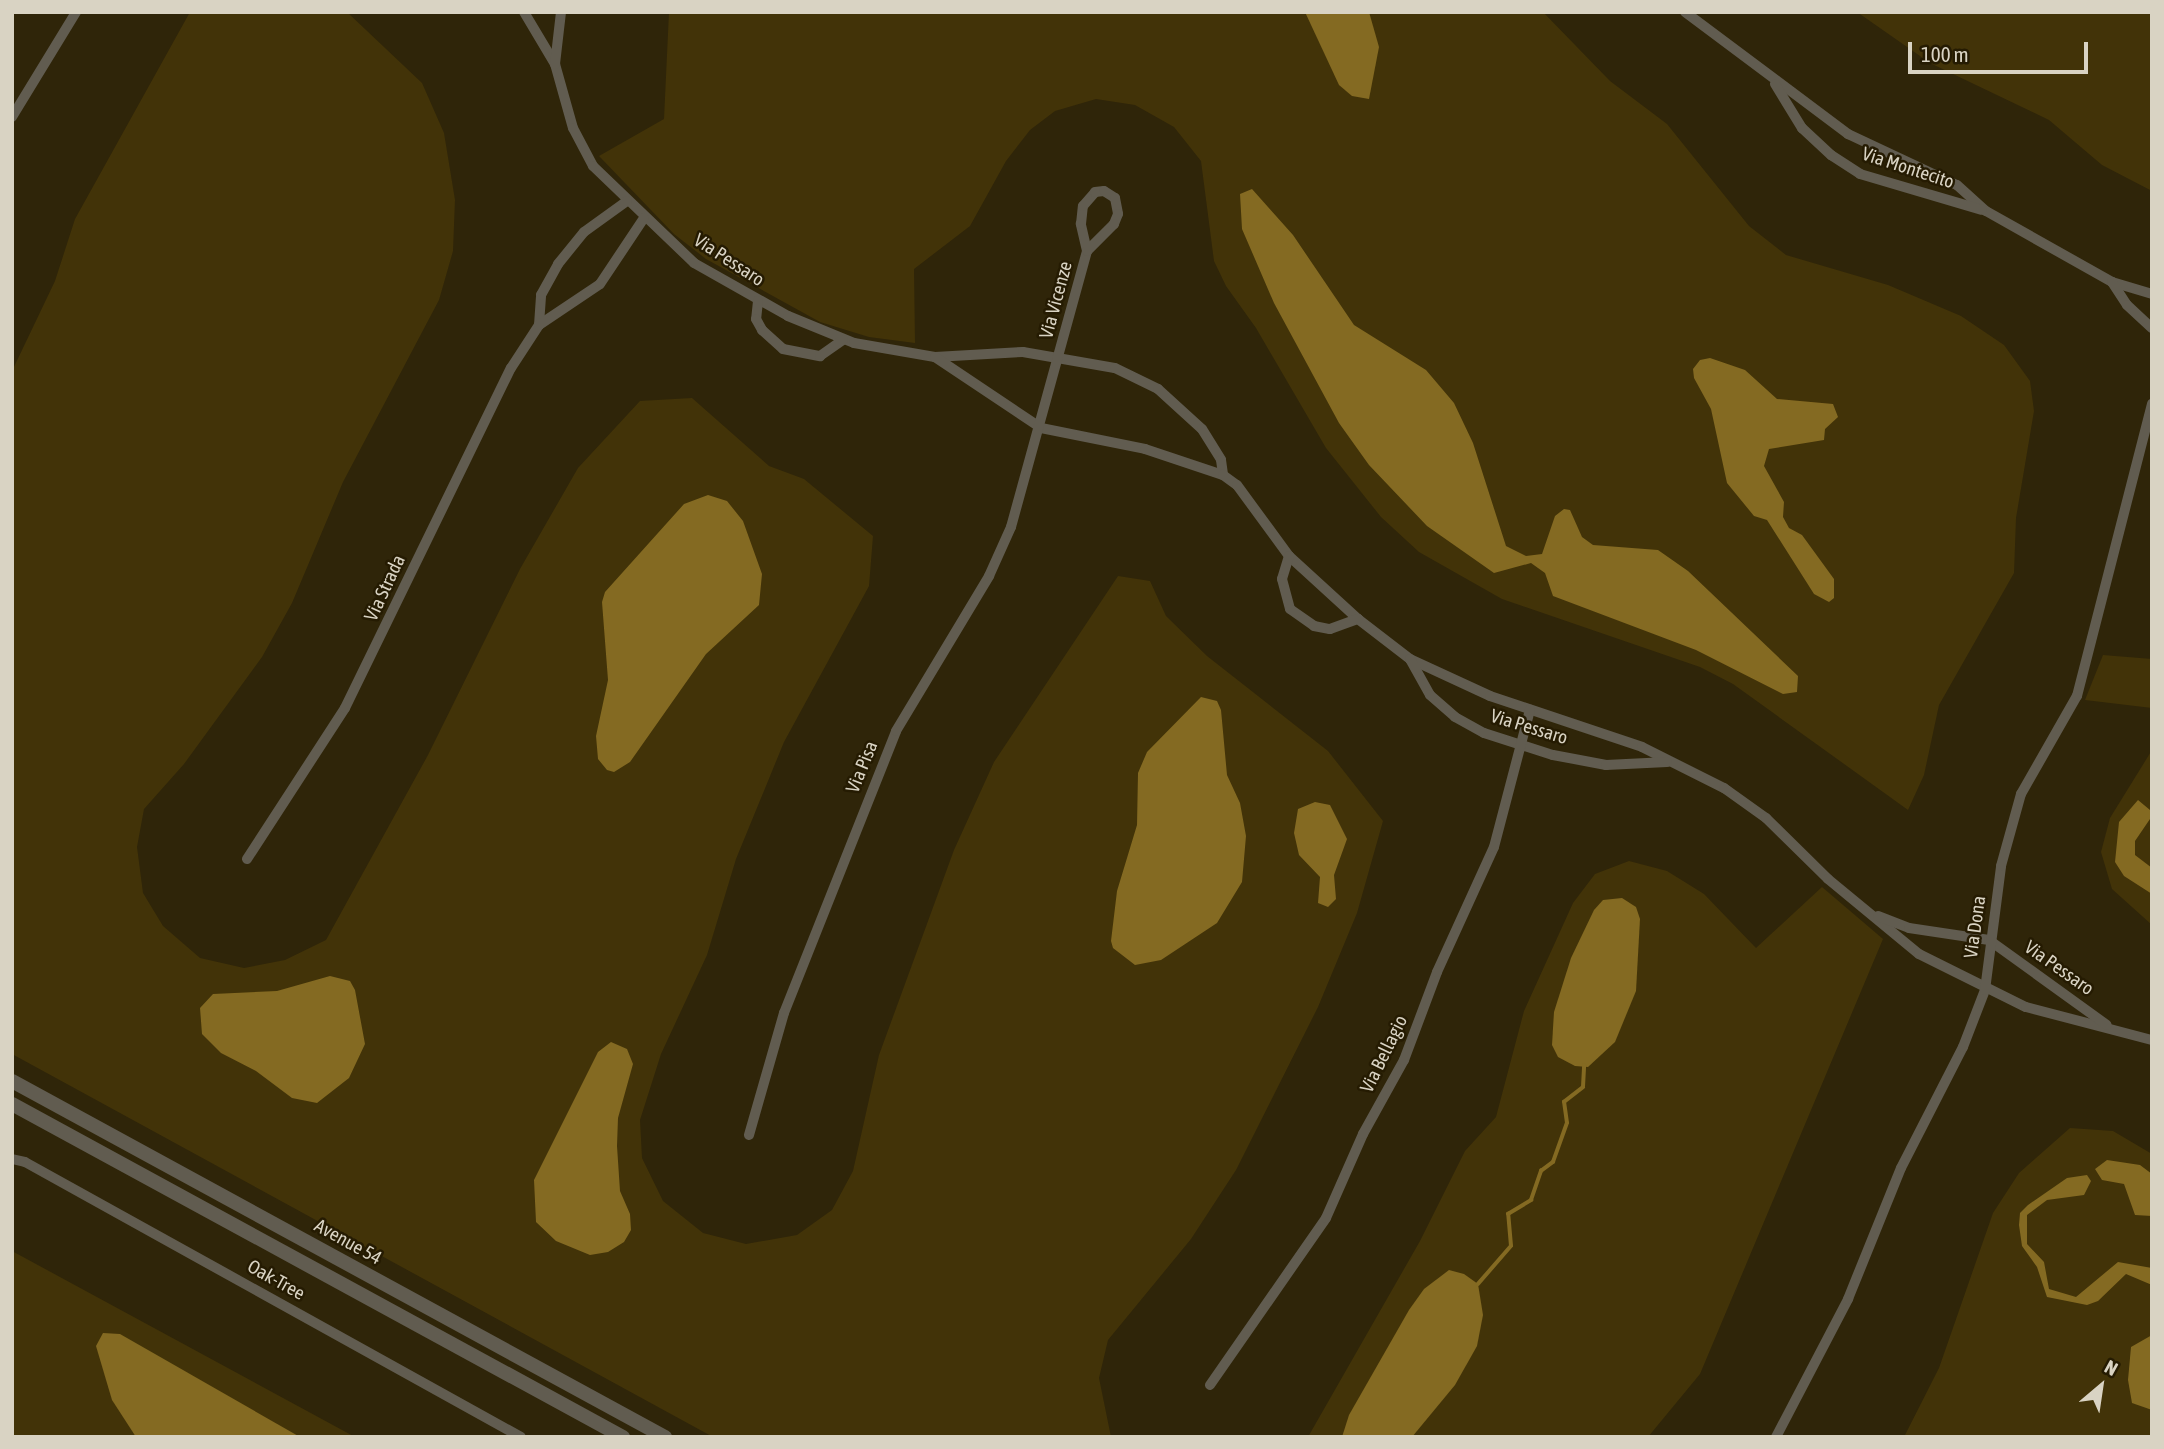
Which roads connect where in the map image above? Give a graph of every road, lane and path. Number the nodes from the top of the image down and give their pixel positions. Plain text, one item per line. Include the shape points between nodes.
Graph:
1 (76, 12) edge
2 (524, 12) edge
3 (561, 12) edge
4 (1685, 12) edge
5 (555, 64) junction
6 (1774, 81) junction
7 (12, 117) edge
8 (627, 201) junction
9 (1986, 211) junction
10 (644, 218) junction
11 (1087, 251) junction
12 (2112, 282) junction
13 (2152, 294) edge
14 (758, 301) junction
15 (539, 325) junction
16 (2152, 328) edge
17 (843, 340) junction
18 (935, 357) junction
19 (1059, 357) junction
20 (2152, 403) edge
21 (1041, 428) junction
22 (1223, 475) junction
23 (1289, 556) junction
24 (1357, 619) junction
25 (1410, 659) junction
26 (1530, 710) junction
27 (1520, 744) junction
28 (1669, 761) junction
29 (247, 859) dead end
30 (1867, 912) junction
31 (1989, 940) junction
32 (1985, 990) junction
33 (2107, 1026) junction
34 (2152, 1040) edge
35 (12, 1081) edge
36 (12, 1104) edge
37 (749, 1135) dead end
38 (12, 1159) edge
39 (1210, 1385) dead end
40 (521, 1437) edge
41 (623, 1437) edge
42 (664, 1437) edge
43 (1776, 1437) edge

1 - 7 street
2 - 5 street, Via Pessaro
3 - 5 street, Via Pessaro
4 - 6 street, Via Montecito
5 - 8 street, Via Pessaro via 583,147 593,166
6 - 9 street, Via Montecito via 1848,134 1957,185
6 - 9 street, Via Montecito via 1802,128 1860,174
8 - 10 street, Via Pessaro
8 - 15 street, Via Strada via 584,232 558,264 541,295
9 - 12 street, Via Montecito
10 - 14 street, Via Pessaro via 694,263
10 - 15 street, Via Strada via 600,284
11 - 11 street, Via Vicenze via 1118,214 1115,198 1104,191 1095,192 1083,206 1081,224
11 - 19 street, Via Vicenze
12 - 13 street, Via Montecito
12 - 16 street, Via Montecito via 2127,306
14 - 17 street, Via Pessaro
14 - 17 street via 762,330 783,349 820,356
15 - 29 street, Via Strada via 482,422 345,708
17 - 18 street, Via Pessaro
18 - 19 street, Via Pessaro via 1023,352
18 - 21 street, Via Pessaro
19 - 21 street, Via Vicenze
19 - 22 street, Via Pessaro via 1115,368 1158,389 1202,429 1221,460
20 - 31 street, Via Dona via 2093,649 2067,719 2021,794 2001,866
21 - 22 street, Via Pessaro via 1145,449
21 - 37 street, Via Pisa via 1011,527 989,576 884,758 784,1013
22 - 23 street, Via Pessaro via 1237,485
23 - 24 street, Via Pessaro
23 - 24 street via 1282,579 1284,595 1296,614 1314,626 1330,629
24 - 25 street, Via Pessaro
25 - 26 street, Via Pessaro
25 - 27 street, Via Pessaro via 1430,695 1455,717
26 - 27 street, Via Bellagio
26 - 28 street, Via Pessaro via 1642,747
27 - 28 street, Via Pessaro via 1606,765
27 - 39 street, Via Bellagio via 1494,848 1437,972 1404,1060 1363,1134 1326,1218
28 - 30 street, Via Pessaro via 1724,788 1766,818
30 - 31 street, Via Pessaro via 1909,928
30 - 32 street, Via Pessaro via 1919,954
31 - 32 street, Via Dona
31 - 33 street, Via Pessaro
32 - 33 street, Via Pessaro via 2056,1017
32 - 43 street, Via Dona via 1963,1047 1901,1168 1848,1298
33 - 34 street, Via Pessaro
35 - 42 street, Avenue 54
36 - 41 street, Avenue 54
38 - 40 street, Oak-Tree via 25,1162

